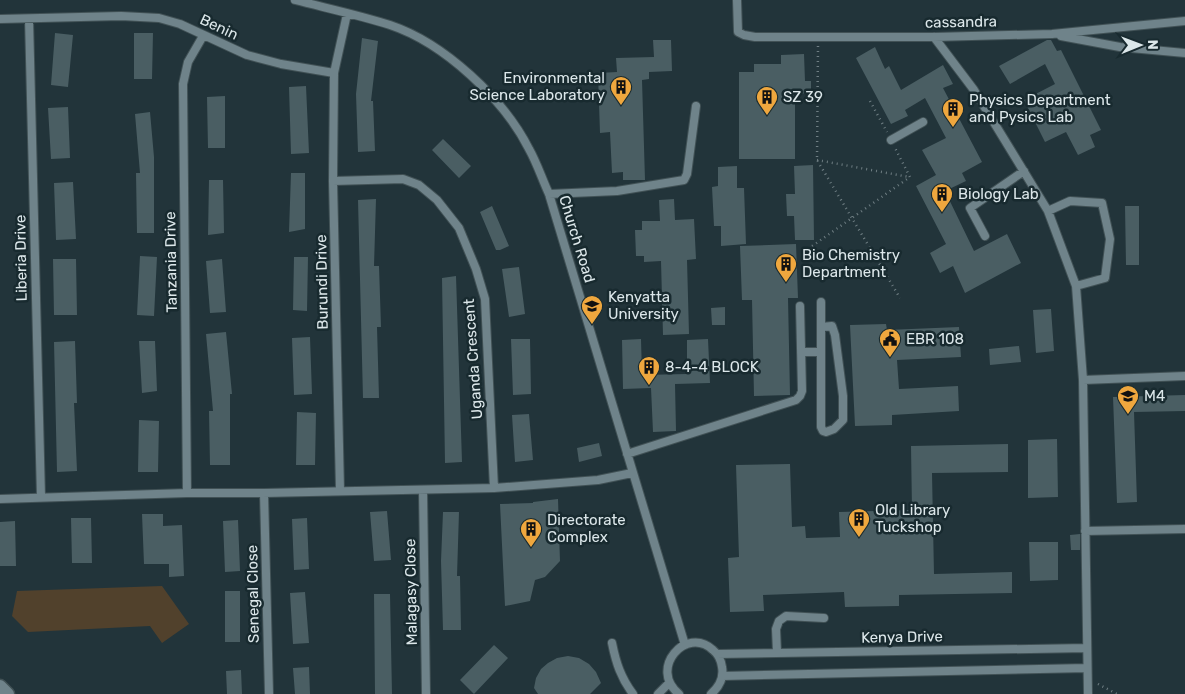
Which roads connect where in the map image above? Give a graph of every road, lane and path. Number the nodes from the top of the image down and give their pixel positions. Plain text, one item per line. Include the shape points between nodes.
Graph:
1 (295, 0) edge
2 (737, 0) edge
3 (347, 14) junction
4 (0, 19) edge
5 (29, 19) junction
6 (1185, 21) edge
7 (1052, 34) junction
8 (203, 36) junction
9 (818, 37) junction
10 (934, 37) junction
11 (1185, 53) edge
12 (334, 73) junction
13 (870, 101) dead end
14 (696, 106) dead end
15 (923, 122) dead end
16 (891, 140) junction
17 (817, 160) junction
18 (1024, 170) junction
19 (910, 177) junction
20 (333, 181) junction
21 (549, 194) junction
22 (1048, 211) junction
23 (852, 219) junction
24 (985, 236) dead end
25 (808, 249) dead end
26 (1076, 286) junction
27 (900, 298) dead end
28 (821, 302) dead end
29 (800, 306) dead end
30 (821, 327) junction
31 (801, 352) junction
32 (821, 352) junction
33 (1185, 376) edge
34 (1083, 380) junction
35 (627, 454) junction
36 (632, 473) junction
37 (494, 488) junction
38 (340, 490) junction
39 (423, 490) junction
40 (187, 493) junction
41 (264, 493) junction
42 (41, 497) junction
43 (0, 499) edge
44 (1185, 529) edge
45 (1085, 531) junction
46 (824, 618) dead end
47 (612, 643) dead end
48 (685, 645) junction
49 (1087, 648) junction
50 (777, 652) junction
51 (717, 654) junction
52 (1087, 668) junction
53 (722, 676) junction
54 (1088, 678) junction
55 (669, 683) junction
56 (0, 686) edge
57 (716, 692) edge
58 (8, 694) edge
59 (269, 694) edge
60 (426, 694) edge
61 (633, 694) edge
62 (658, 694) edge
63 (679, 694) edge
64 (1088, 694) edge
65 (1117, 694) edge

1 - 3 lane, Church Road
2 - 9 lane, cassandra via 738,32 744,35
3 - 12 lane
3 - 21 lane, Church Road via 410,33 470,74 502,107 529,148
4 - 5 lane, Benin
5 - 8 lane, Benin via 159,18
5 - 42 lane, Liberia Drive
6 - 7 lane, cassandra
7 - 10 lane, cassandra
7 - 11 lane via 1120,47
8 - 12 lane, Benin via 262,60
8 - 40 lane, Tanzania Drive via 188,62 183,84
9 - 10 lane, cassandra
9 - 17 path
10 - 18 lane via 966,78
12 - 20 lane, Burundi Drive
13 - 16 path
14 - 21 lane via 684,180 617,191
15 - 16 lane
16 - 19 path
17 - 19 path
17 - 23 path
18 - 22 lane
18 - 24 lane via 970,208
19 - 23 path
20 - 37 lane, Uganda Crescent via 403,179 419,185 437,200 459,228 485,299
20 - 38 lane, Burundi Drive
21 - 35 lane, Church Road
22 - 26 lane
22 - 26 lane via 1070,201 1102,203 1110,239 1104,278
23 - 25 path
23 - 27 path
26 - 34 lane
28 - 30 lane
29 - 31 lane
30 - 32 lane
30 - 32 lane via 832,326 835,335 843,396 843,420 826,432 821,427
31 - 32 lane
31 - 35 lane via 802,391 796,400
33 - 34 lane
34 - 45 lane
35 - 36 lane, Church Road
36 - 37 lane via 598,480
36 - 48 lane, Church Road
37 - 39 lane
38 - 39 lane
38 - 41 lane
39 - 60 lane, Malagasy Close
40 - 41 lane
40 - 42 lane
41 - 59 lane, Senegal Close
42 - 43 lane
44 - 45 lane
45 - 49 lane
46 - 50 lane via 786,616 779,621
47 - 61 lane via 616,666
48 - 51 lane via 703,644
48 - 55 lane via 671,656 667,674
49 - 50 lane, Kenya Drive
49 - 52 lane
50 - 51 lane, Kenya Drive
51 - 53 lane via 722,662
52 - 53 lane
52 - 54 lane
53 - 57 lane
54 - 64 lane
54 - 65 path
55 - 62 lane
55 - 63 lane
56 - 58 main road

